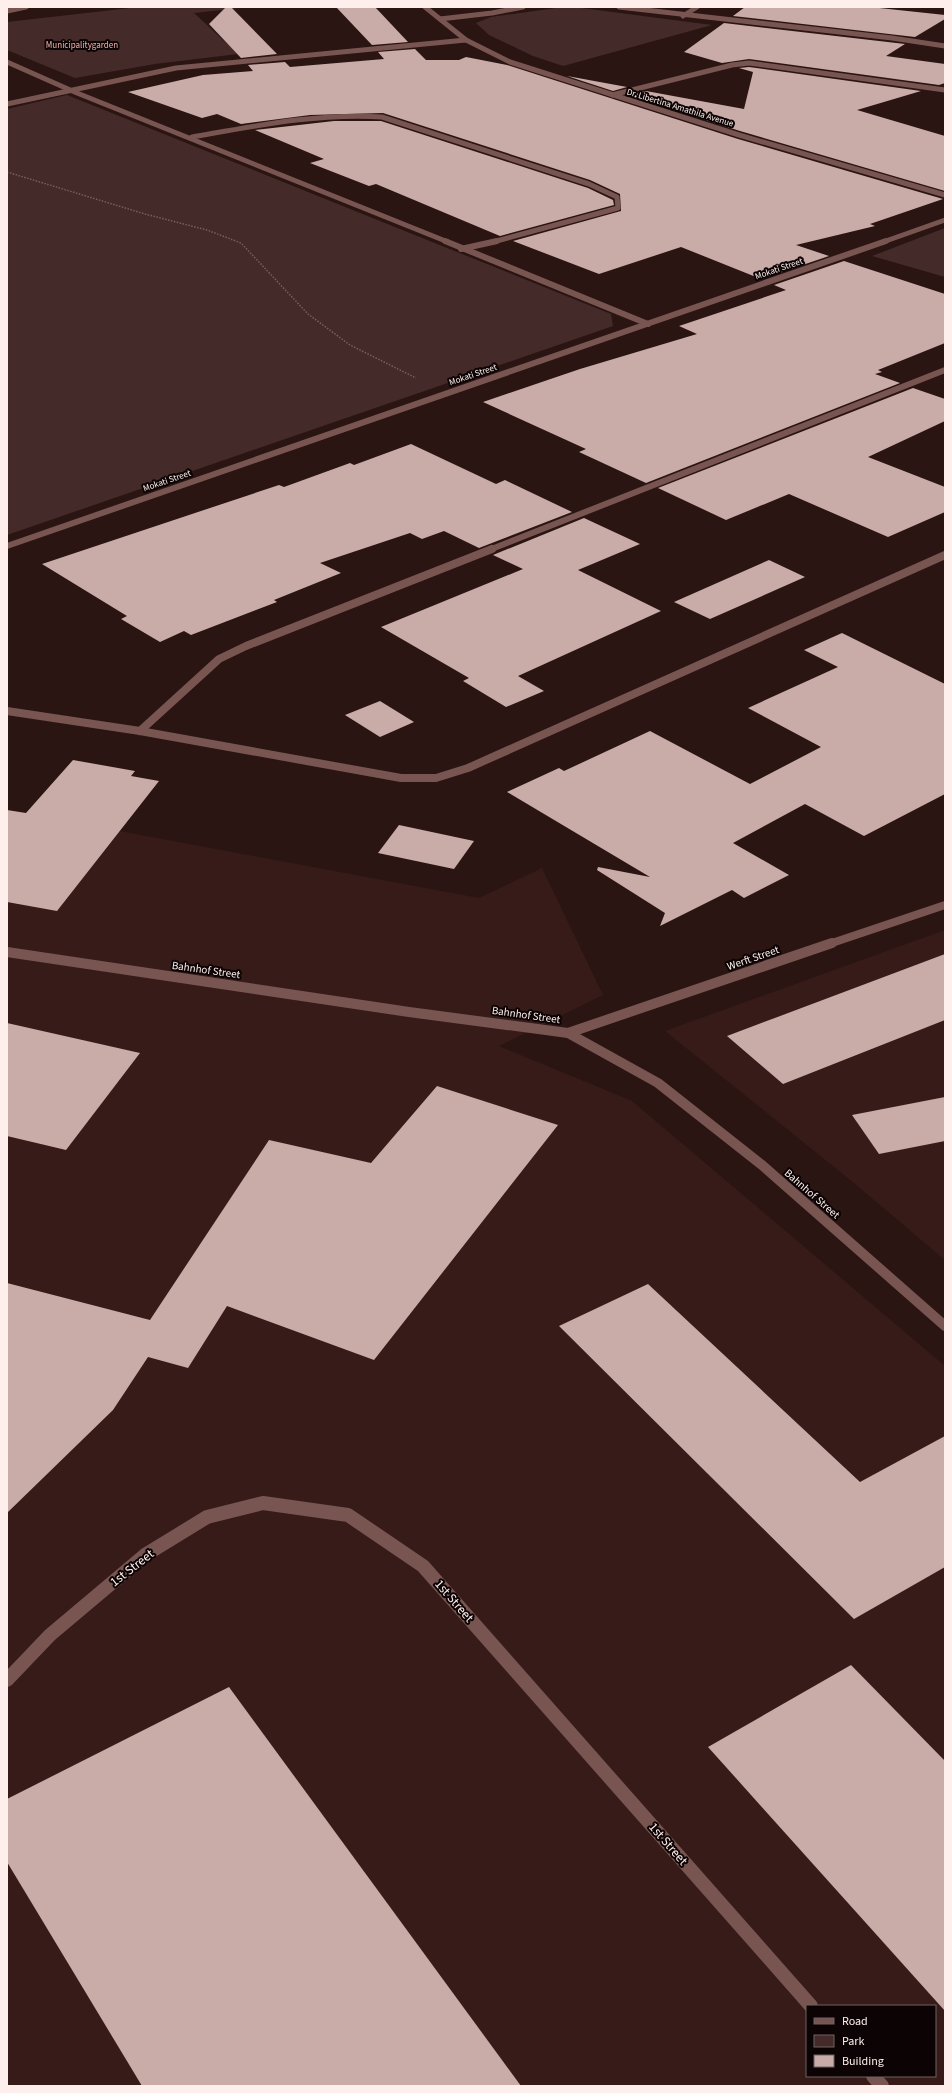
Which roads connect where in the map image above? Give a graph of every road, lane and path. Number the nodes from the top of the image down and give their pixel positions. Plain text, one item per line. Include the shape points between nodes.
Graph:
1 (26, 7) edge
2 (425, 7) edge
3 (522, 7) edge
4 (619, 7) edge
5 (697, 7) edge
6 (7, 10) edge
7 (683, 16) junction
8 (440, 19) junction
9 (466, 40) junction
10 (945, 46) edge
11 (7, 62) edge
12 (70, 90) junction
13 (945, 90) edge
14 (612, 95) junction
15 (7, 104) edge
16 (190, 137) junction
17 (7, 172) edge
18 (945, 195) edge
19 (945, 220) edge
20 (462, 249) junction
21 (648, 324) junction
22 (945, 370) edge
23 (448, 393) junction
24 (7, 546) edge
25 (945, 555) edge
26 (7, 711) edge
27 (140, 731) junction
28 (945, 905) edge
29 (7, 952) edge
30 (568, 1033) junction
31 (945, 1326) edge
32 (7, 1680) edge
33 (810, 2005) edge
34 (874, 2077) edge
35 (882, 2086) edge

1 - 6 street
2 - 8 street, Dr. Libertina Amathila Avenue
3 - 8 street
4 - 7 street
5 - 7 street
7 - 10 street
8 - 9 street, Dr. Libertina Amathila Avenue
9 - 12 street via 176,68
9 - 14 street, Dr. Libertina Amathila Avenue via 510,62
11 - 12 street
12 - 15 street
12 - 16 street
13 - 14 street via 749,63
14 - 18 street, Dr. Libertina Amathila Avenue
16 - 20 street
16 - 20 street via 306,118 364,115 382,117 589,184 617,197 618,208
17 - 23 path via 145,214 208,230 241,243 308,314 350,345
19 - 21 street, Mokati Street
20 - 21 street
21 - 23 street, Mokati Street
22 - 27 street via 246,646 219,659
23 - 24 street, Mokati Street
25 - 27 street via 468,768 436,778 401,778
26 - 27 street
28 - 30 street, Werft Street
29 - 30 street, Bahnhof Street via 401,1011
30 - 31 street, Bahnhof Street via 658,1083 762,1165
32 - 33 street, 1st Street via 50,1635 145,1555 207,1517 263,1503 348,1515 423,1566
34 - 35 street

